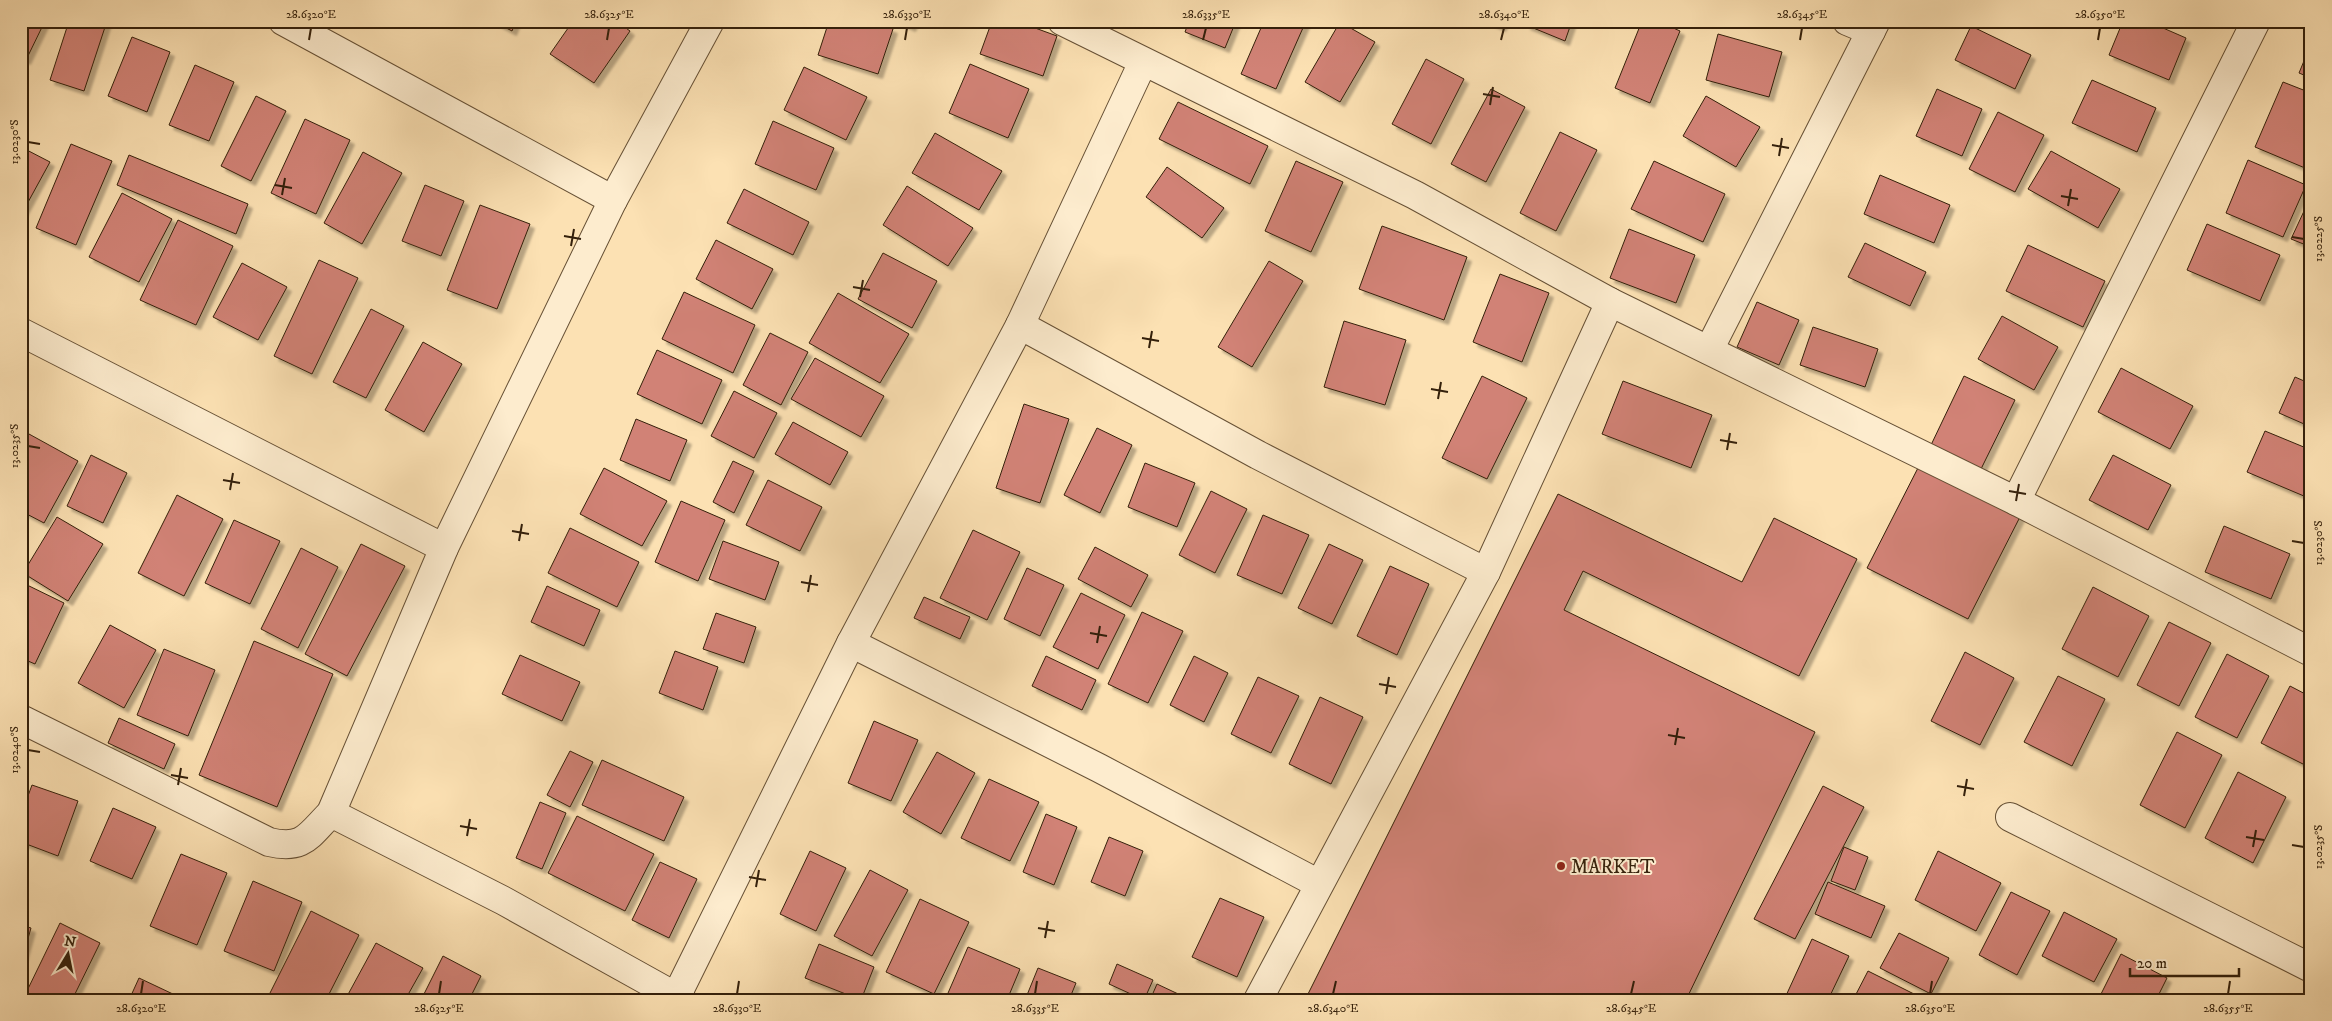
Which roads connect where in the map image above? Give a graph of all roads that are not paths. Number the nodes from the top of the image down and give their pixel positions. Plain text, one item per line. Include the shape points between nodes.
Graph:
1 (284, 21) edge
2 (710, 21) edge
3 (1062, 21) edge
4 (2256, 21) edge
5 (1864, 25) edge
6 (1144, 62) junction
7 (614, 200) junction
8 (1610, 302) junction
9 (1020, 325) junction
10 (21, 332) edge
11 (1708, 350) junction
12 (2016, 501) junction
13 (444, 548) junction
14 (1486, 572) junction
15 (2307, 642) edge
16 (851, 643) junction
17 (21, 719) edge
18 (331, 813) junction
19 (2010, 817) dead end
20 (1319, 884) junction
21 (2311, 968) edge
22 (679, 998) edge
23 (1258, 1000) edge

1 - 7 street
2 - 7 street
3 - 6 street
4 - 12 street
5 - 11 street
6 - 8 street via 1415,195
6 - 9 street
7 - 13 street
8 - 11 street
8 - 14 street
9 - 14 street via 1258,455
9 - 16 street
10 - 13 street
11 - 12 street
12 - 15 street
13 - 18 street
14 - 20 street
16 - 20 street
16 - 22 street
17 - 18 street via 269,842 287,846 301,843
18 - 22 street via 504,901
19 - 21 street
20 - 23 street

